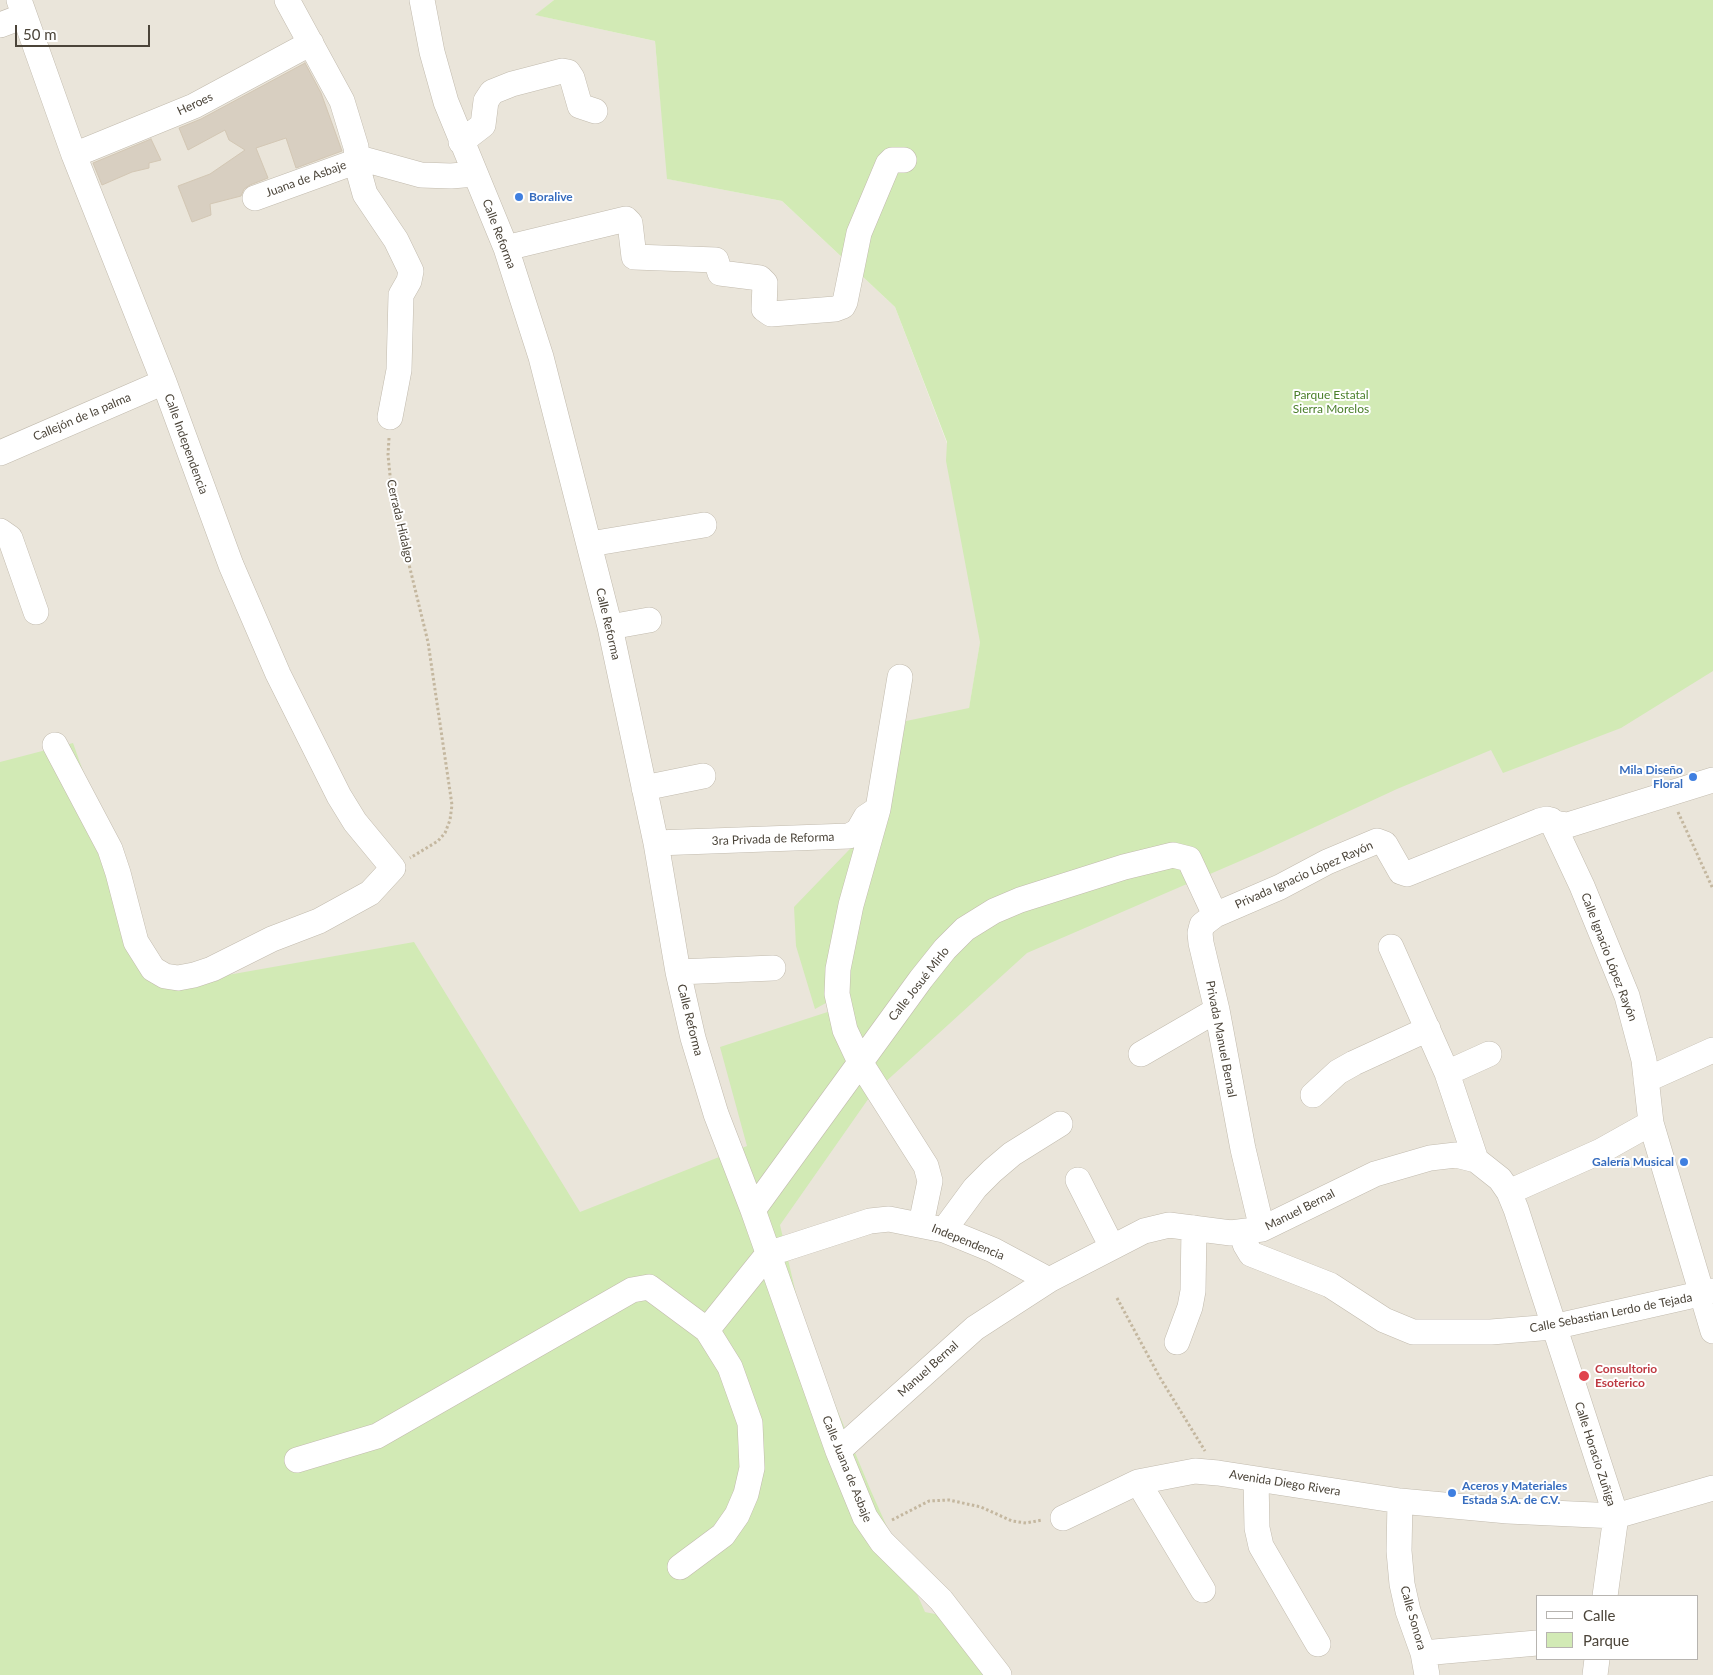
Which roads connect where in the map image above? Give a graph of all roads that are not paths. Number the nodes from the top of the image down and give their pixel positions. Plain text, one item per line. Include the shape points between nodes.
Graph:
1 (287, 0) edge
2 (422, 0) edge
3 (21, 8) edge
4 (0, 25) edge
5 (311, 43) junction
6 (595, 111) dead end
7 (461, 142) junction
8 (74, 155) junction
9 (365, 160) junction
10 (904, 160) dead end
11 (475, 174) junction
12 (255, 198) dead end
13 (506, 248) junction
14 (164, 382) junction
15 (390, 417) road end
16 (0, 453) edge
17 (704, 525) dead end
18 (0, 531) edge
19 (590, 544) junction
20 (36, 612) dead end
21 (649, 620) dead end
22 (610, 627) junction
23 (900, 677) dead end
24 (55, 745) dead end
25 (703, 776) dead end
26 (1713, 780) edge
27 (644, 788) junction
28 (878, 810) junction
29 (1551, 820) junction
30 (656, 844) junction
31 (1216, 915) junction
32 (1391, 947) dead end
33 (773, 968) dead end
34 (678, 972) junction
35 (1217, 1010) junction
36 (1428, 1029) junction
37 (1713, 1050) edge
38 (1141, 1054) dead end
39 (1489, 1054) dead end
40 (860, 1062) junction
41 (1447, 1073) junction
42 (1646, 1080) junction
43 (1313, 1095) dead end
44 (1651, 1123) junction
45 (1060, 1124) dead end
46 (1476, 1160) junction
47 (1078, 1180) dead end
48 (1509, 1192) junction
49 (753, 1210) junction
50 (932, 1227) junction
51 (1194, 1228) junction
52 (1253, 1231) junction
53 (1112, 1247) junction
54 (768, 1254) junction
55 (1049, 1280) junction
56 (1708, 1293) edge
57 (1553, 1327) junction
58 (707, 1330) junction
59 (1713, 1331) edge
60 (1177, 1342) dead end
61 (838, 1451) junction
62 (297, 1460) dead end
63 (1256, 1479) junction
64 (1138, 1482) junction
65 (1713, 1488) edge
66 (1400, 1501) junction
67 (1616, 1516) junction
68 (1063, 1518) road end
69 (680, 1567) dead end
70 (1203, 1590) dead end
71 (1605, 1595) edge
72 (1536, 1643) edge
73 (1318, 1644) dead end
74 (1597, 1660) edge
75 (1425, 1664) edge
76 (999, 1675) edge
77 (1595, 1675) edge

1 - 5 street
2 - 7 street, Calle Reforma via 443,94
3 - 4 street
3 - 8 street, Calle Independencia
5 - 8 street, Heroes via 194,106
5 - 9 street via 342,101
6 - 7 street via 580,106 572,78 568,72 562,71 492,92 486,100 483,125
7 - 11 street, Calle Reforma
8 - 14 street, Calle Independencia
9 - 11 street via 420,175
9 - 12 street, Juana de Asbaje
9 - 15 street via 358,169 365,194 396,240 411,271 401,295 399,370
10 - 13 street via 892,160 888,164 859,233 843,306 835,309 771,314 764,309 765,282 760,278 720,273 716,260 634,257 630,223 623,218
11 - 13 street, Calle Reforma
13 - 19 street, Calle Reforma via 542,357
14 - 16 street, Callejón de la palma
14 - 24 street, Calle Independencia via 232,565 278,674 339,796 355,822 393,868 370,893 319,921 272,939 212,969 178,978 165,976 153,969 136,942 110,849
17 - 19 street
18 - 20 street via 10,538
19 - 22 street, Calle Reforma
21 - 22 street
22 - 27 street, Calle Reforma
23 - 28 street
25 - 27 street
26 - 29 street via 1568,824
27 - 30 street, Calle Reforma
28 - 30 street, 3ra Privada de Reforma via 866,817 858,831 849,836
28 - 40 street via 851,906 838,969 840,1014
29 - 31 street, Privada Ignacio López Rayón via 1539,821 1407,874 1401,872 1385,844 1377,841
29 - 42 street, Calle Ignacio López Rayón via 1627,996 1639,1035
30 - 34 street, Calle Reforma
31 - 35 street, Privada Manuel Bernal via 1207,920 1200,933
31 - 40 street, Calle Josué Mirlo via 1189,859 1174,856 1124,866 1020,900 965,929 945,949
32 - 36 street
33 - 34 street
34 - 49 street, Calle Reforma via 693,1038 716,1114
35 - 38 street
35 - 52 street, Privada Manuel Bernal
36 - 41 street
36 - 43 street via 1338,1072
37 - 42 street
39 - 41 street
40 - 49 street, Calle Josué Mirlo
40 - 50 street via 926,1166 930,1181
41 - 46 street
42 - 44 street, Calle Ignacio López Rayón
44 - 48 street via 1601,1151
44 - 56 street, Calle Ignacio López Rayón
45 - 50 street via 1012,1154
46 - 48 street, Manuel Bernal via 1500,1179
46 - 52 street, Manuel Bernal via 1456,1155 1430,1158 1375,1174
47 - 53 street
48 - 57 street, Calle Horacio Zuñiga
49 - 54 street, Calle Reforma
50 - 54 street, Independencia via 879,1219
50 - 55 street, Independencia via 993,1250
51 - 52 street, Manuel Bernal
51 - 53 street, Manuel Bernal via 1156,1227
51 - 60 street via 1193,1291
52 - 57 street, Calle Sebastian Lerdo de Tejada via 1245,1244 1251,1254 1330,1285 1398,1328 1413,1332 1481,1332
53 - 55 street, Manuel Bernal
54 - 58 street
54 - 61 street, Calle Juana de Asbaje
55 - 61 street, Manuel Bernal via 975,1328
56 - 57 street, Calle Sebastian Lerdo de Tejada
56 - 59 street, Calle Ignacio López Rayón
57 - 67 street, Calle Horacio Zuñiga
58 - 62 street via 657,1291 640,1287 394,1428 357,1444
58 - 69 street via 730,1367 750,1423 752,1468 746,1494 723,1535
61 - 76 street, Calle Juana de Asbaje via 872,1529 942,1600
63 - 64 street, Avenida Diego Rivera via 1195,1471
63 - 66 street, Avenida Diego Rivera
63 - 73 street via 1256,1528 1261,1546
64 - 68 street, Avenida Diego Rivera
64 - 70 street
65 - 67 street, Avenida Diego Rivera
66 - 67 street, Avenida Diego Rivera
66 - 75 street, Calle Sonora via 1402,1584
67 - 71 street
72 - 75 street
74 - 77 street

